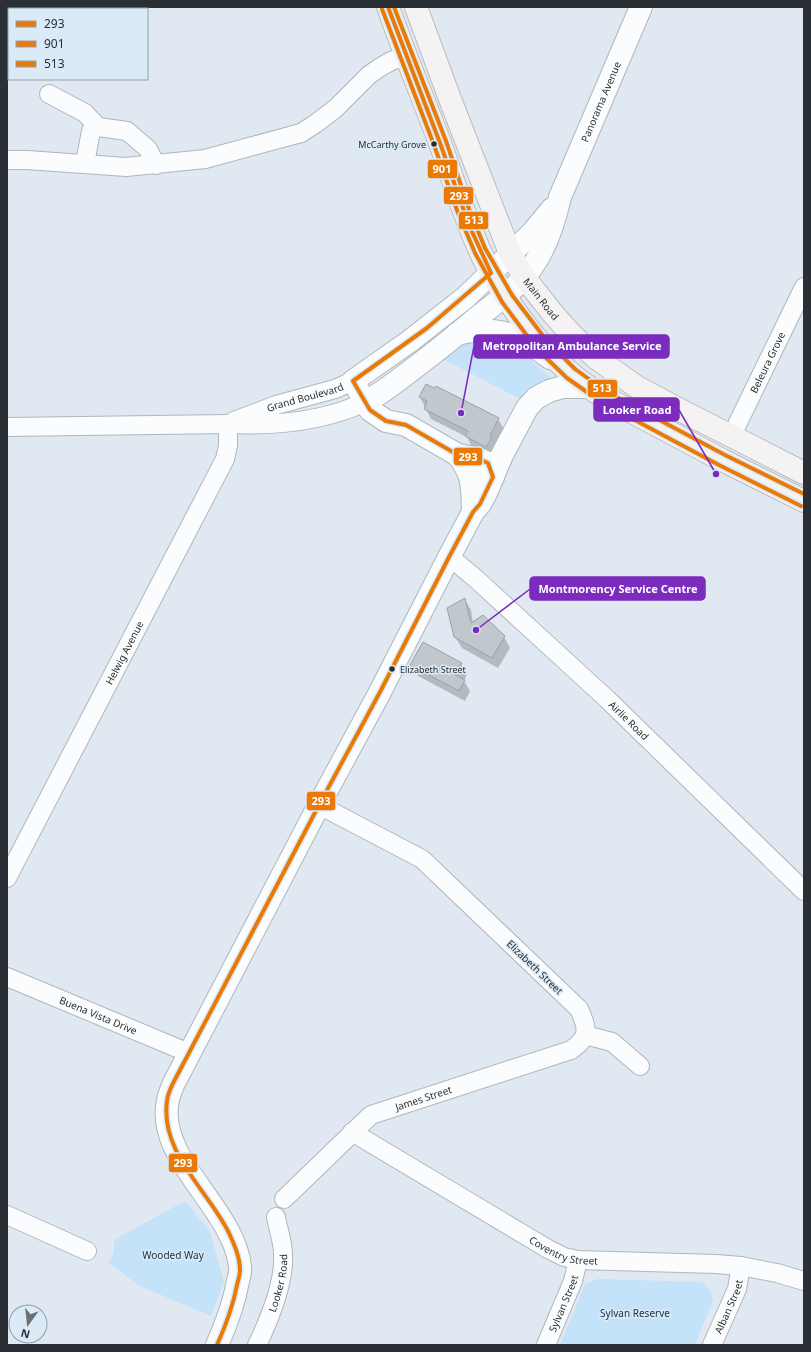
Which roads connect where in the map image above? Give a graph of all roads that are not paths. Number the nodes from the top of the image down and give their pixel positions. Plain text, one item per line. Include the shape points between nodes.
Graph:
1 (388, 7) edge
2 (416, 7) edge
3 (642, 7) edge
4 (406, 56) junction
5 (49, 94) dead end
6 (98, 126) junction
7 (7, 160) edge
8 (84, 164) junction
9 (156, 165) junction
10 (560, 196) junction
11 (510, 253) junction
12 (491, 273) junction
13 (524, 278) junction
14 (804, 288) edge
15 (505, 295) junction
16 (457, 334) junction
17 (567, 370) junction
18 (360, 377) junction
19 (588, 387) junction
20 (373, 397) junction
21 (228, 424) junction
22 (7, 427) edge
23 (731, 437) junction
24 (458, 455) junction
25 (804, 473) edge
26 (493, 477) junction
27 (804, 501) edge
28 (473, 512) junction
29 (448, 559) junction
30 (319, 805) junction
31 (7, 878) edge
32 (804, 891) edge
33 (7, 977) edge
34 (586, 1035) junction
35 (189, 1053) junction
36 (640, 1066) dead end
37 (352, 1132) junction
38 (284, 1199) dead end
39 (7, 1215) edge
40 (276, 1217) dead end
41 (87, 1251) dead end
42 (578, 1260) junction
43 (741, 1266) junction
44 (804, 1281) edge
45 (217, 1345) edge
46 (257, 1345) edge
47 (546, 1345) edge
48 (712, 1345) edge

1 - 4 main road
2 - 11 main road, Main Road
3 - 10 street, Panorama Avenue
4 - 9 street via 391,61 369,75 335,109 301,133 205,159
4 - 12 main road via 467,221
5 - 6 street via 85,113
6 - 8 street via 91,131
6 - 9 street via 127,131 148,150
7 - 8 street
8 - 9 street via 126,167
10 - 11 street, Panorama Avenue via 542,222
10 - 13 street, Panorama Avenue via 557,213 542,252
11 - 12 street, Panorama Avenue
11 - 13 main road, Main Road
12 - 15 main road
12 - 18 street, Grand Boulevard via 461,301
13 - 15 street, Grand Boulevard
13 - 23 main road, Main Road via 572,335 596,358 637,387
14 - 23 street, Beleura Grove
15 - 16 street, Grand Boulevard
15 - 17 main road via 534,335
16 - 17 street via 472,330 506,333 524,341
16 - 20 street, Grand Boulevard
17 - 19 main road
18 - 20 street
18 - 21 street, Grand Boulevard via 335,389 257,412
19 - 26 street via 563,387 536,398 522,416
19 - 27 main road via 618,406
20 - 21 street, Grand Boulevard via 353,408 306,420 249,425
20 - 24 street via 396,410 406,425
21 - 22 street, Grand Boulevard
21 - 31 street, Helwig Avenue via 225,459
23 - 25 main road, Main Road
24 - 26 street via 476,458 488,464
24 - 28 street via 471,476
26 - 28 street via 480,504
28 - 29 street
29 - 30 street
29 - 32 street, Airlie Road via 458,563 607,699
30 - 34 street, Elizabeth Street via 422,859 579,1009 586,1024
30 - 35 street
33 - 35 street, Buena Vista Drive
34 - 36 street via 612,1042
34 - 37 street, James Street via 580,1044 571,1050 371,1115
35 - 45 street via 168,1100 167,1122 174,1146 235,1242 241,1268 236,1294
37 - 38 street, James Street
37 - 42 street, Coventry Street via 548,1249 564,1257
39 - 41 street
40 - 46 street, Looker Road via 283,1254 280,1284
42 - 43 street, Coventry Street
42 - 47 street, Sylvan Street via 573,1281
43 - 44 street, Coventry Street
43 - 48 street, Alban Street via 736,1289

